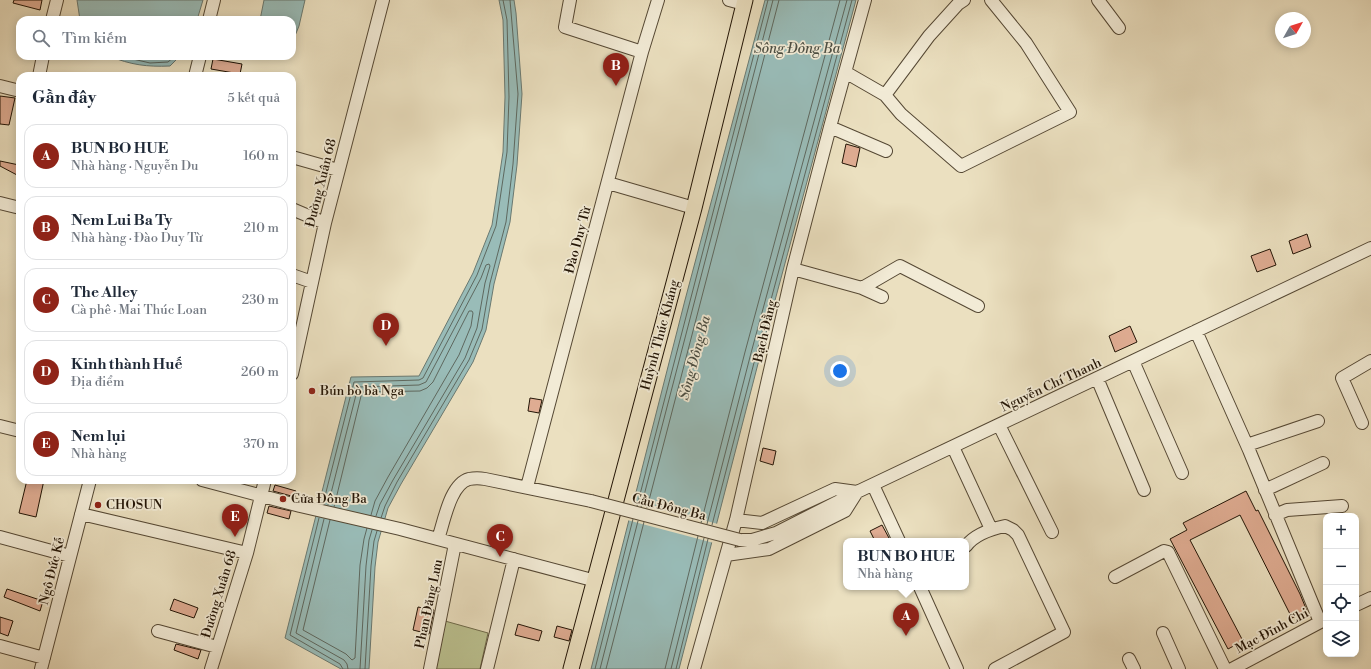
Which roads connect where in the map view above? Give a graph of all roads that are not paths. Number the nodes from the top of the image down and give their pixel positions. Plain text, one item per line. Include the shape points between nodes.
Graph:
1 (57, 0) edge
2 (214, 0) edge
3 (383, 0) edge
4 (570, 0) edge
5 (658, 0) edge
6 (865, 0) edge
7 (964, 0) edge
8 (991, 0) edge
9 (1098, 0) edge
10 (739, 1) edge
11 (53, 16) edge
12 (210, 16) edge
13 (1119, 28) dead end
14 (642, 52) junction
15 (42, 60) edge
16 (199, 60) edge
17 (39, 72) edge
18 (196, 72) edge
19 (845, 72) junction
20 (0, 86) edge
21 (16, 90) edge
22 (885, 95) junction
23 (830, 127) junction
24 (886, 151) dead end
25 (296, 158) edge
26 (338, 170) junction
27 (608, 183) junction
28 (0, 203) edge
29 (16, 207) edge
30 (694, 208) junction
31 (296, 211) edge
32 (325, 223) junction
33 (1371, 248) edge
34 (793, 269) junction
35 (296, 276) edge
36 (312, 282) junction
37 (862, 288) junction
38 (882, 297) dead end
39 (978, 306) dead end
40 (1196, 331) junction
41 (296, 352) edge
42 (1133, 361) junction
43 (1371, 361) edge
44 (1097, 378) junction
45 (1318, 421) dead end
46 (1362, 423) dead end
47 (999, 425) junction
48 (0, 426) edge
49 (16, 430) edge
50 (1246, 445) junction
51 (953, 447) junction
52 (1323, 463) dead end
53 (1182, 473) dead end
54 (89, 484) edge
55 (216, 484) edge
56 (264, 484) edge
57 (873, 485) junction
58 (527, 487) junction
59 (1144, 490) dead end
60 (1265, 490) junction
61 (857, 492) junction
62 (260, 496) junction
63 (1342, 506) dead end
64 (81, 514) junction
65 (1275, 515) junction
66 (736, 520) junction
67 (991, 529) junction
68 (1052, 532) dead end
69 (0, 537) edge
70 (898, 538) edge
71 (438, 539) junction
72 (740, 540) joint
73 (969, 542) edge
74 (455, 544) junction
75 (247, 553) junction
76 (726, 555) junction
77 (70, 556) junction
78 (514, 559) junction
79 (1115, 576) dead end
80 (596, 581) junction
81 (921, 590) edge
82 (1371, 598) edge
83 (1359, 604) edge
84 (1323, 620) edge
85 (158, 631) dead end
86 (1163, 633) dead end
87 (0, 646) edge
88 (217, 647) junction
89 (43, 663) edge
90 (211, 669) edge
91 (430, 669) edge
92 (487, 669) edge
93 (571, 669) edge
94 (694, 669) edge
95 (957, 669) edge
96 (995, 669) edge
97 (1179, 669) edge
98 (1225, 669) edge
99 (1232, 669) edge

1 - 11 street
2 - 12 street
3 - 26 street, Đường Xuân 68
4 - 14 street via 565,27
5 - 14 street, Đào Duy Từ
6 - 19 street, Bạch Đằng
7 - 22 street via 929,36
8 - 22 street via 1026,43 1070,112 961,166 901,114
9 - 13 street
10 - 30 main road, Huỳnh Thúc Kháng
14 - 27 street, Đào Duy Từ
15 - 17 street
16 - 18 street
19 - 22 street
19 - 23 street, Bạch Đằng
20 - 21 street
23 - 24 street
23 - 34 street, Bạch Đằng
25 - 26 street
26 - 32 street, Đường Xuân 68
27 - 30 street
27 - 58 street, Đào Duy Từ
28 - 29 street
30 - 80 main road, Huỳnh Thúc Kháng
31 - 32 street
32 - 36 street, Đường Xuân 68
33 - 40 street, Nguyễn Chí Thanh
34 - 37 street
34 - 66 street, Bạch Đằng
35 - 36 street
36 - 41 street, Đường Xuân 68
37 - 38 street
37 - 39 street via 900,266
40 - 42 street, Nguyễn Chí Thanh
40 - 50 street
42 - 44 street, Nguyễn Chí Thanh
42 - 53 street
43 - 46 street via 1342,378
44 - 47 street, Nguyễn Chí Thanh
44 - 59 street
45 - 50 street
47 - 51 street, Nguyễn Chí Thanh
47 - 68 street
48 - 49 street
50 - 60 street
51 - 57 street, Nguyễn Chí Thanh
51 - 67 street
52 - 60 street
54 - 64 street, Ngô Đức Kế
55 - 62 street
56 - 62 street, Đường Xuân 68
57 - 61 street, Nguyễn Chí Thanh
57 - 70 street
58 - 71 street via 485,479 468,479 459,485 450,499
58 - 72 street, Cầu Đông Ba, bridge
60 - 65 street
61 - 66 street via 835,489 762,523
61 - 72 street, Nguyễn Chí Thanh via 764,538
61 - 76 street via 845,511 769,549
62 - 71 street
62 - 75 street, Đường Xuân 68
63 - 65 street via 1287,510
64 - 75 street
64 - 77 street, Ngô Đức Kế
65 - 84 street
66 - 76 street, Bạch Đằng
67 - 73 street
67 - 96 street via 1005,526 1018,535 1064,632
69 - 77 street
71 - 74 street
74 - 78 street
74 - 91 street, Phan Đăng Lưu
75 - 88 street, Đường Xuân 68
76 - 94 street, Bạch Đằng
77 - 89 street, Ngô Đức Kế
78 - 80 street
78 - 92 street
79 - 98 street via 1164,551 1168,552
80 - 93 main road, Huỳnh Thúc Kháng
81 - 95 street
82 - 83 street
84 - 99 street, Mạc Đĩnh Chi
85 - 88 street
86 - 97 street
87 - 89 street
88 - 90 street, Đường Xuân 68

